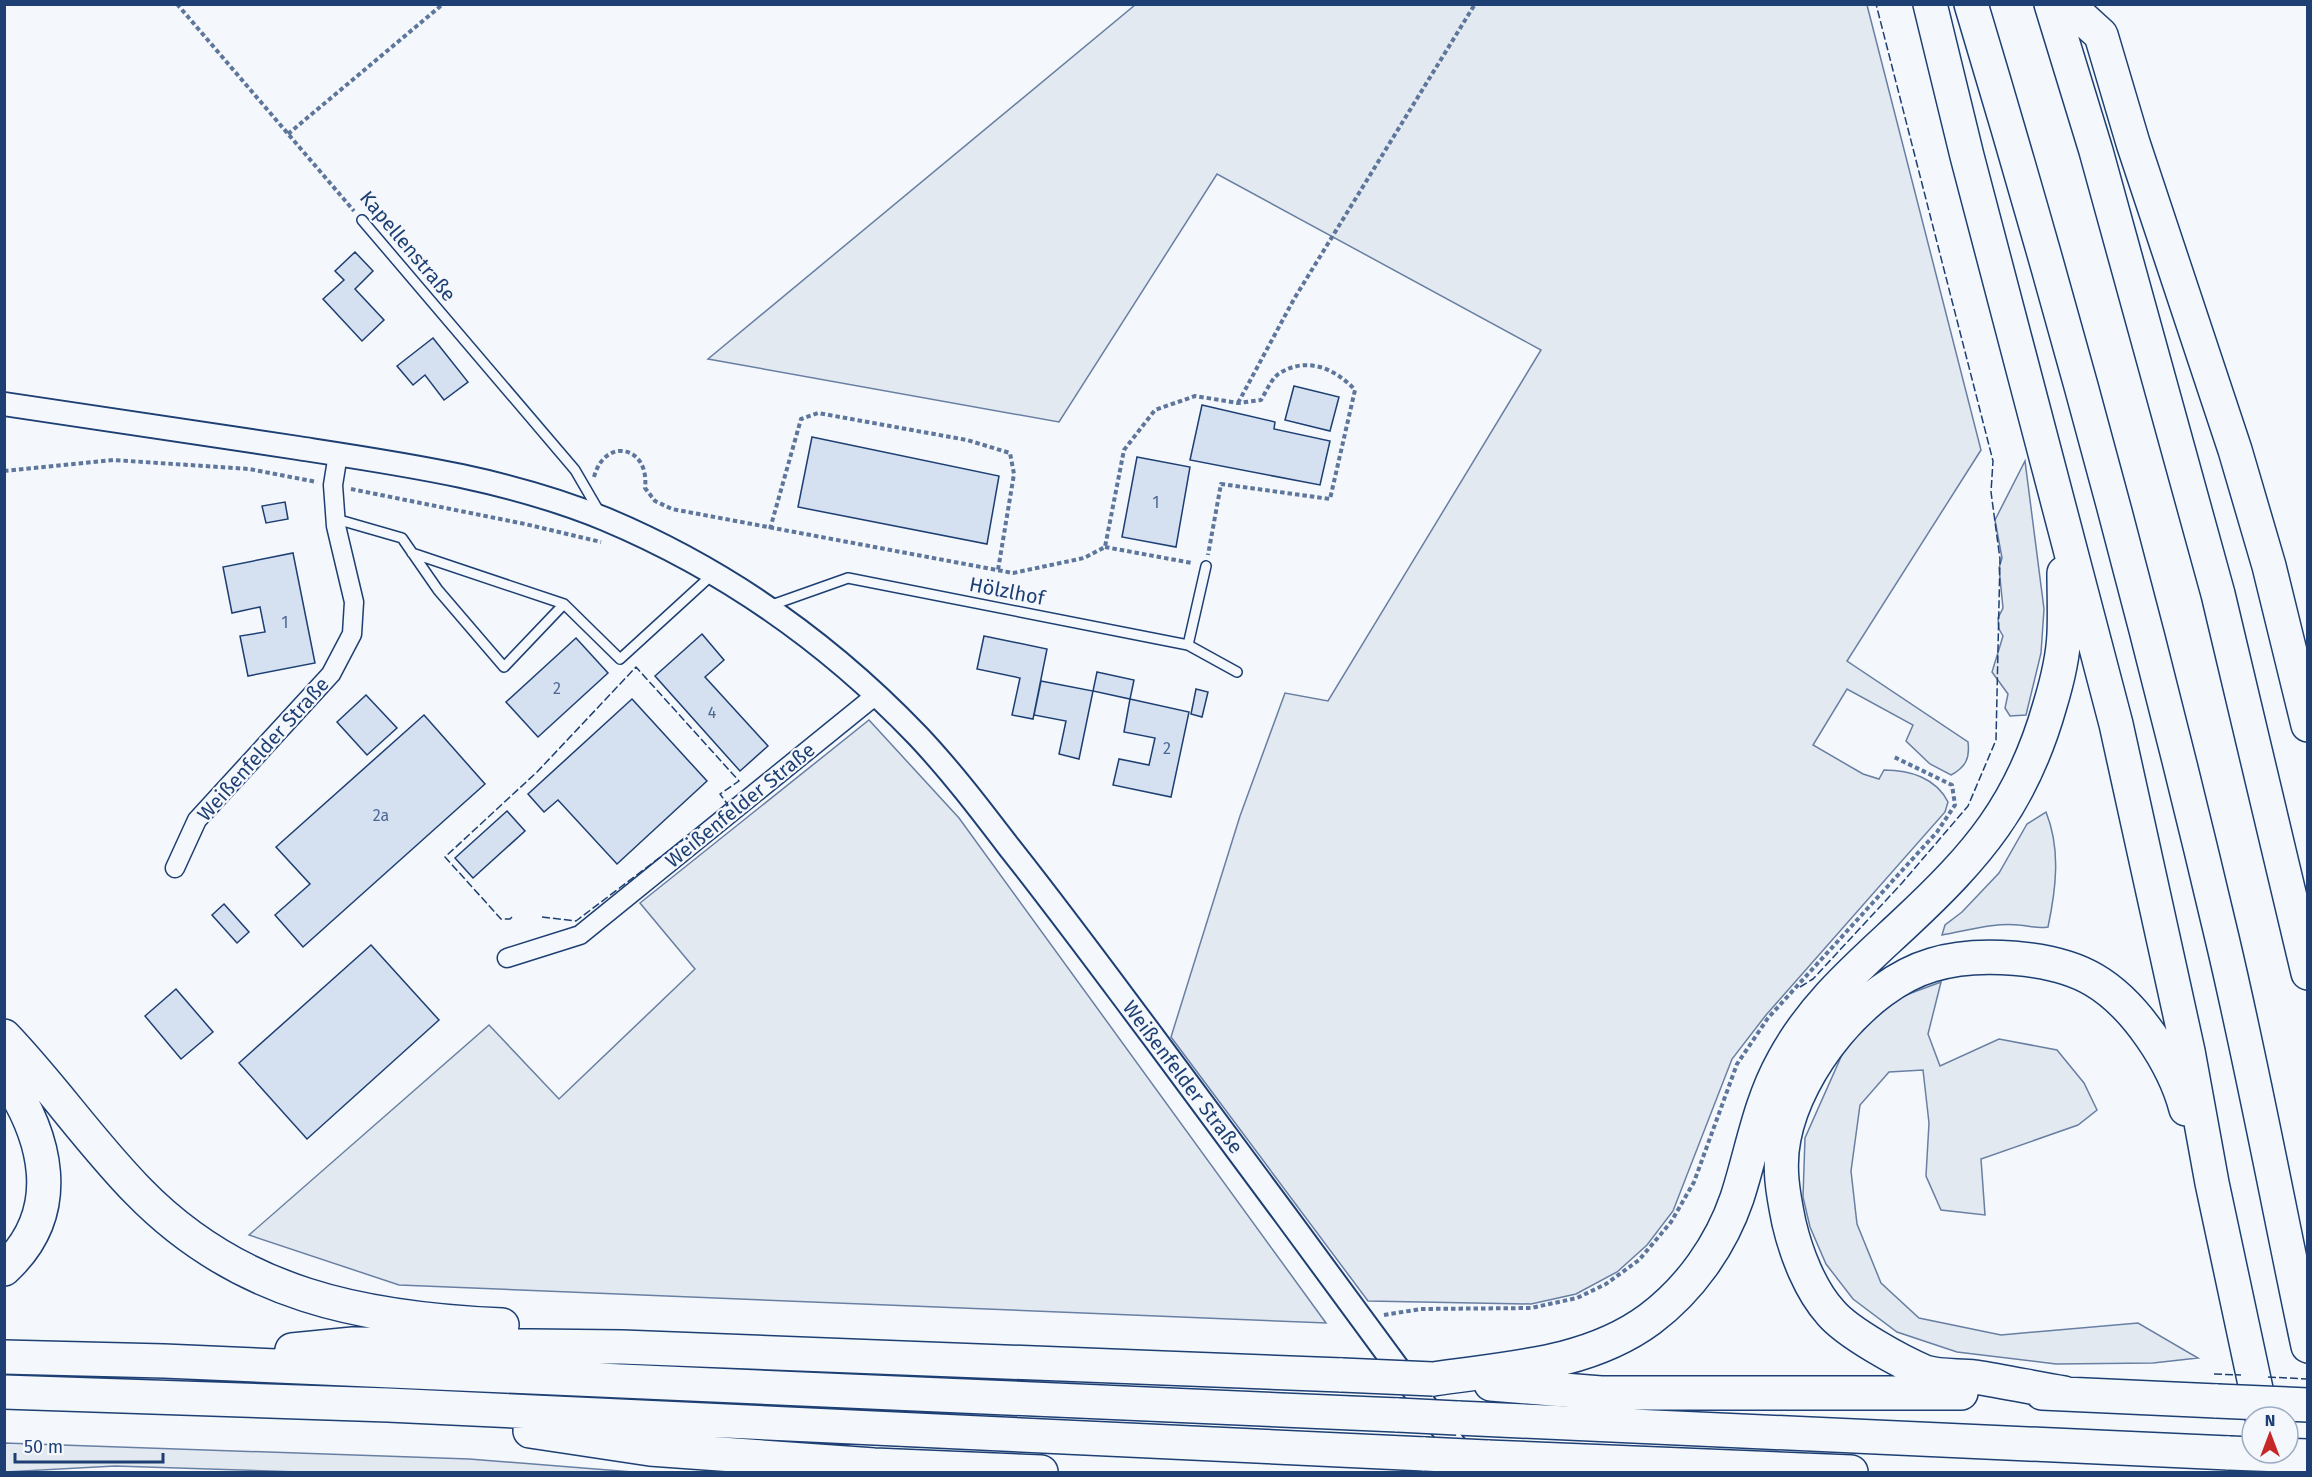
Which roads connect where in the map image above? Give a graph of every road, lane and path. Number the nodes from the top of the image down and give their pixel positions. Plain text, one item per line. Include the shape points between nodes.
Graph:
1 (177, 4) edge
2 (443, 4) edge
3 (1475, 4) edge
4 (1930, 4) edge
5 (1971, 4) edge
6 (2051, 4) edge
7 (2067, 4) edge
8 (288, 134) junction
9 (362, 220) joint
10 (1238, 403) junction
11 (4, 404) edge
12 (338, 454) junction
13 (592, 482) dead end
14 (2060, 511) junction
15 (602, 518) junction
16 (336, 519) junction
17 (770, 529) junction
18 (1105, 547) junction
19 (412, 553) junction
20 (1206, 566) junction
21 (998, 570) junction
22 (715, 573) junction
23 (564, 604) junction
24 (768, 606) junction
25 (1188, 645) junction
26 (1237, 672) dead end
27 (876, 695) junction
28 (2306, 718) edge
29 (1894, 757) dead end
30 (175, 868) dead end
31 (507, 958) dead end
32 (2307, 973) edge
33 (4, 1036) edge
34 (4, 1074) edge
35 (2212, 1183) junction
36 (4, 1269) edge
37 (1364, 1322) junction
38 (2307, 1346) edge
39 (707, 1352) junction
40 (4, 1357) edge
41 (164, 1361) junction
42 (1432, 1379) junction
43 (4, 1392) edge
44 (2064, 1393) junction
45 (388, 1405) junction
46 (2259, 1405) edge
47 (2307, 1405) edge
48 (2307, 1456) edge
49 (1481, 1465) edge
50 (1041, 1473) edge
51 (1851, 1473) edge

1 - 8 path, Kapellenstraße
2 - 8 path
3 - 10 path via 1294,299
4 - 14 highway
5 - 38 highway via 2035,217 2146,630 2223,941
6 - 32 highway via 2096,151 2218,594
7 - 28 highway via 2101,35 2235,450 2269,566
8 - 9 path, Kapellenstraße
9 - 15 lane, Kapellenstraße via 575,470
10 - 18 path via 1195,396 1155,410 1124,450
10 - 20 path via 1261,400 1278,374 1294,367 1318,365 1343,376 1355,390 1330,499 1221,484
11 - 12 street, Weißenfelder Straße
12 - 15 street, Weißenfelder Straße via 462,475
12 - 16 street, Weißenfelder Straße via 333,485
13 - 17 path via 598,463 610,453 624,450 640,458 647,474 645,488 655,501 672,509
14 - 35 highway via 2116,724 2188,1051
14 - 42 highway via 2064,572 2062,658 2029,768 1999,822 1946,885 1813,1013 1782,1061 1765,1100 1737,1199 1703,1264 1683,1290 1622,1338 1558,1361
15 - 22 street, Weißenfelder Straße
16 - 19 lane via 402,538
16 - 30 street, Weißenfelder Straße via 354,602 352,634 331,674 197,820
17 - 21 path
17 - 21 path via 801,419 818,413 967,440 1010,453 1014,474
18 - 20 path
18 - 21 path via 1084,558 1013,573
19 - 23 lane
19 - 23 lane via 438,590 504,667
20 - 25 lane
22 - 23 lane via 620,659
22 - 24 street, Weißenfelder Straße
24 - 25 lane, Hölzlhof via 848,578
24 - 27 street, Weißenfelder Straße
25 - 26 lane, Hölzlhof
27 - 31 street, Weißenfelder Straße via 580,935
27 - 37 street, Weißenfelder Straße via 965,789
29 - 37 path via 1952,785 1955,805 1937,832 1768,1018 1737,1064 1694,1182 1671,1222 1639,1260 1577,1298 1532,1308 1421,1309 1373,1316
33 - 39 highway via 41,1075 108,1159 148,1200 209,1250 281,1288 333,1304 412,1318 658,1331
34 - 36 highway via 34,1124 45,1179 36,1220
35 - 44 highway via 2200,1165 2182,1093 2161,1053 2136,1016 2094,980 2043,961 1983,956 1932,965 1895,982 1869,1000 1832,1040 1793,1104 1784,1139 1781,1183 1793,1239 1812,1284 1827,1307 1873,1344 1927,1373
35 - 46 highway
37 - 49 street, Weißenfelder Straße
39 - 41 highway via 622,1347 352,1344
39 - 42 highway, bridge
40 - 41 highway
41 - 48 highway, bridge
42 - 44 highway via 1601,1393
43 - 45 highway
44 - 47 highway, bridge
45 - 49 highway, bridge via 1425,1454
45 - 50 highway via 453,1426 542,1432 650,1449
49 - 51 highway

